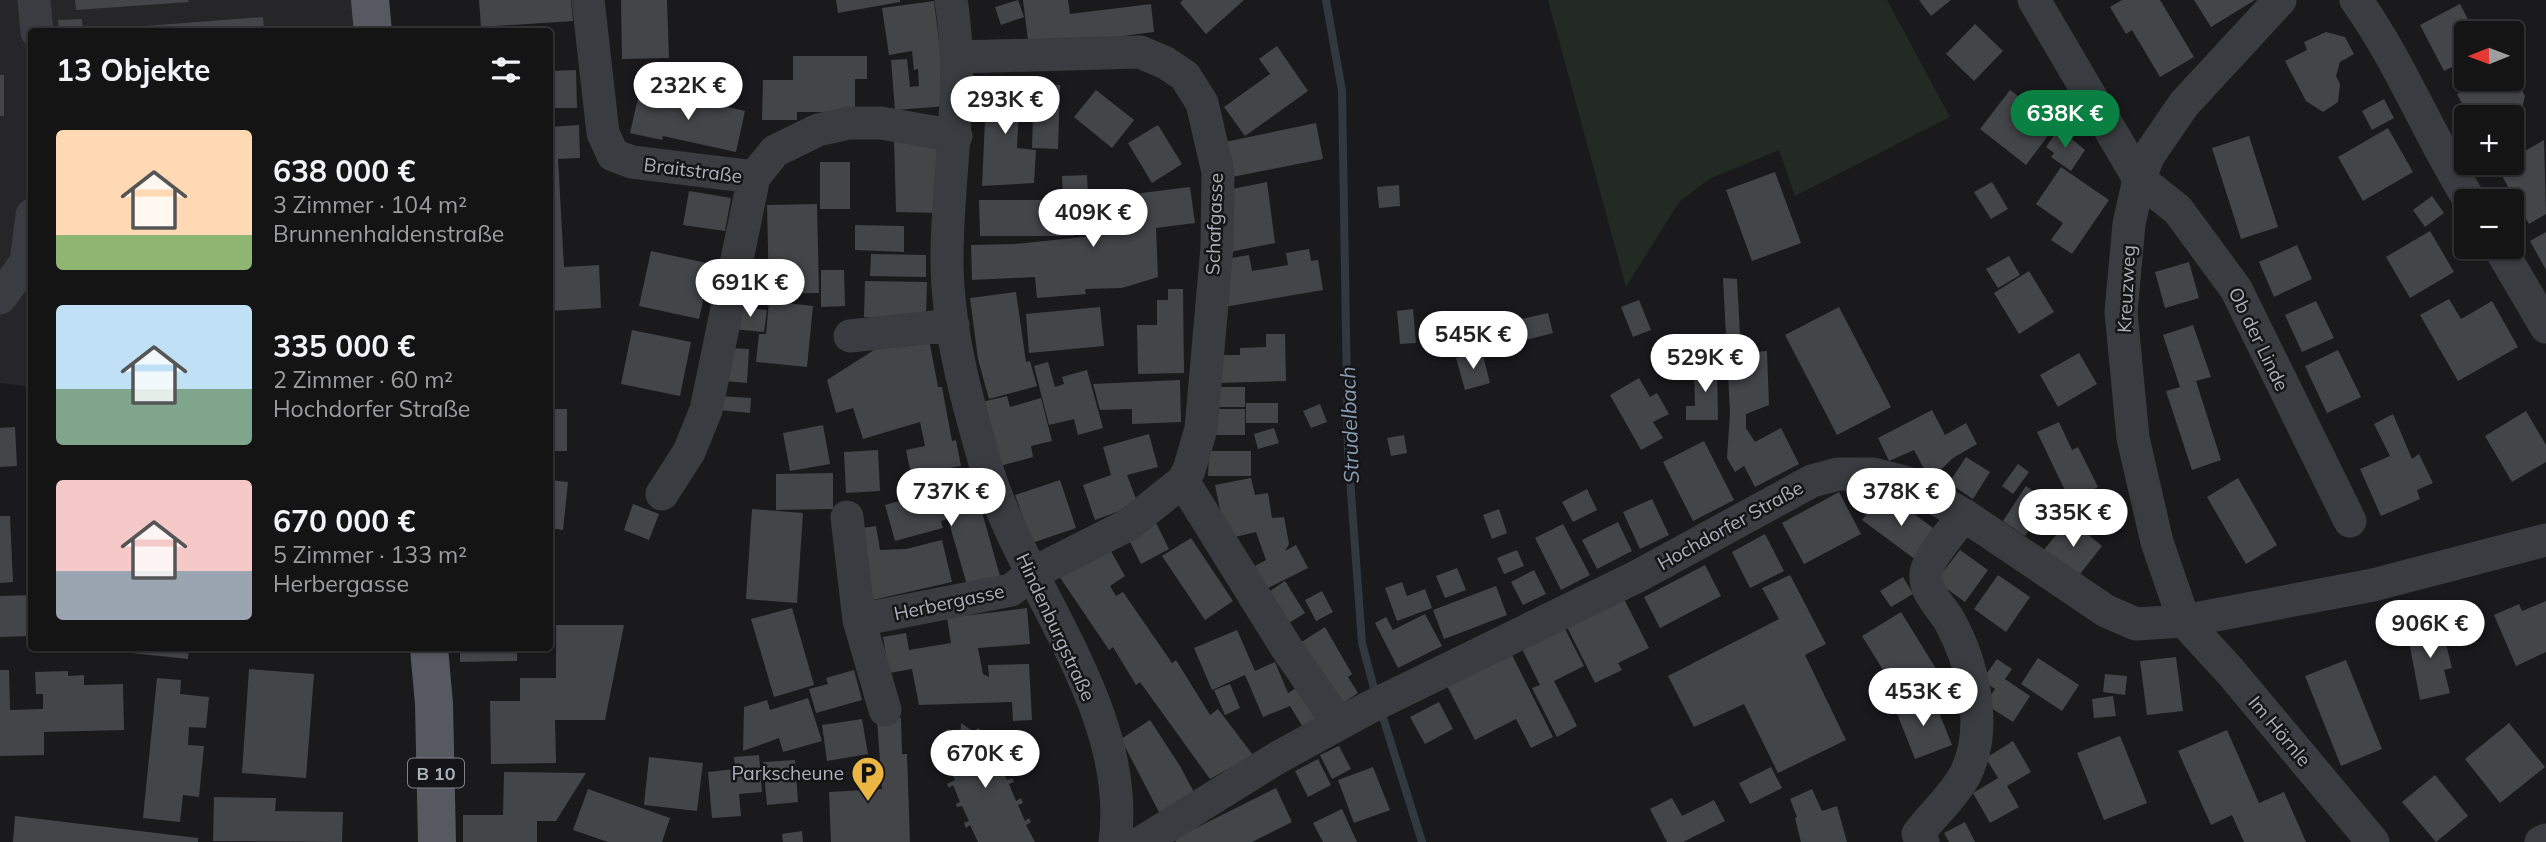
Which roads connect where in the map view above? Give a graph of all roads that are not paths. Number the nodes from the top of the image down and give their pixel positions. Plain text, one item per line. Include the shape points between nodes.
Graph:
1 (34, 0) edge
2 (369, 0) edge
3 (588, 0) edge
4 (951, 0) edge
5 (2034, 0) edge
6 (2280, 0) edge
7 (2356, 0) edge
8 (37, 28) edge
9 (372, 28) edge
10 (958, 57) junction
11 (956, 136) junction
12 (754, 177) junction
13 (2139, 178) junction
14 (2462, 189) edge
15 (28, 246) edge
16 (2505, 259) edge
17 (0, 298) edge
18 (953, 325) junction
19 (2546, 327) edge
20 (850, 336) dead end
21 (1182, 481) junction
22 (662, 494) dead end
23 (1964, 515) junction
24 (847, 517) dead end
25 (2350, 521) dead end
26 (2546, 540) edge
27 (1033, 573) junction
28 (859, 621) junction
29 (2184, 621) junction
30 (429, 651) edge
31 (885, 710) dead end
32 (1339, 724) junction
33 (437, 842) edge
34 (1115, 842) edge
35 (1142, 842) edge
36 (1923, 842) edge
37 (2373, 842) edge

1 - 8 street
2 - 9 main road
3 - 12 street, Braitstraße via 603,133 613,155 632,162
4 - 10 street, Hindenburgstraße
5 - 13 street
6 - 13 street, Kreuzweg via 2183,104
7 - 14 street via 2404,77
10 - 11 street, Hindenburgstraße
10 - 21 street, Schafgasse via 1140,52 1185,76 1202,103 1218,172 1217,247 1201,429
11 - 12 street, Braitstraße via 849,122 818,130 775,151
11 - 18 street, Hindenburgstraße via 947,252
12 - 22 street via 706,410 689,453
13 - 25 street, Ob der Linde via 2178,210 2236,289
13 - 29 street, Kreuzweg via 2129,224 2121,312 2133,438 2157,542
15 - 17 street via 26,262
16 - 19 street
18 - 20 street
18 - 27 street, Hindenburgstraße via 987,469 1015,541
21 - 27 street via 1128,525
21 - 32 street
23 - 29 street, Hochdorfer Straße via 2106,611 2136,624
23 - 32 street, Hochdorfer Straße via 1908,483 1873,474 1838,474 1812,481 1638,576
23 - 36 street via 1926,570 1927,588 1949,620 1968,661 1976,706 1975,748 1964,776 1918,834
24 - 28 street
26 - 29 street, Hochdorfer Straße via 2373,585
27 - 28 street, Herbergasse via 1011,590
27 - 34 street, Hindenburgstraße via 1104,736 1115,776
28 - 31 street
29 - 37 street, Im Hörnle
30 - 33 main road, B 10
32 - 35 street, Hochdorfer Straße

